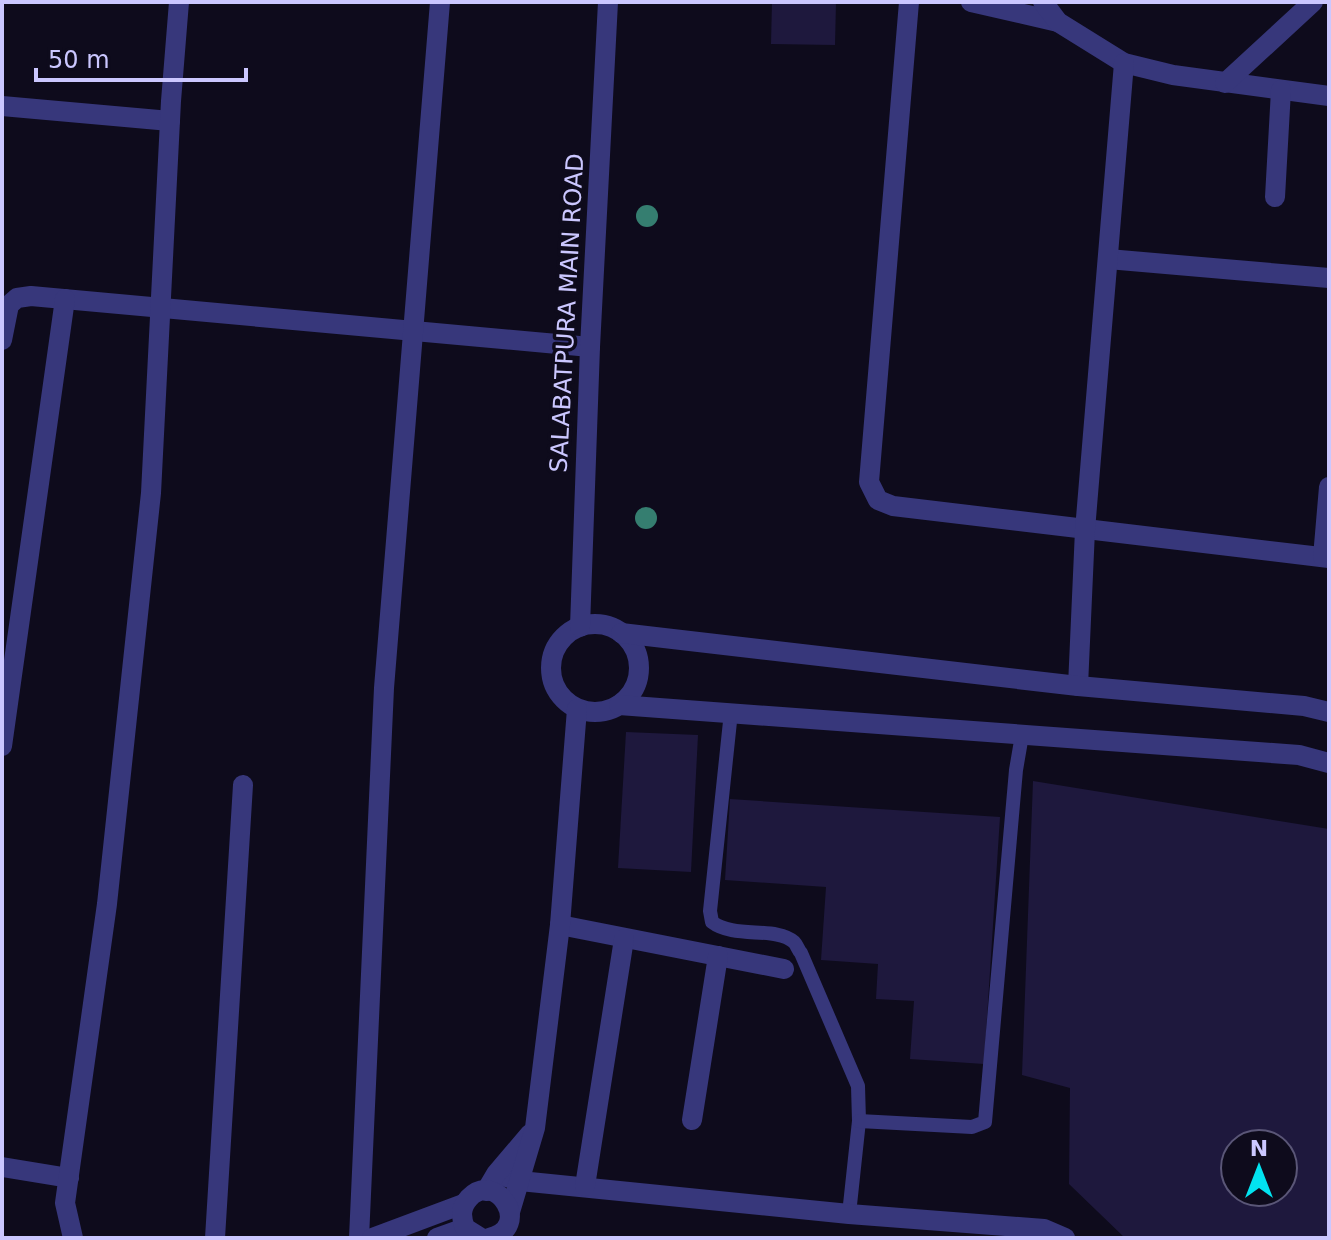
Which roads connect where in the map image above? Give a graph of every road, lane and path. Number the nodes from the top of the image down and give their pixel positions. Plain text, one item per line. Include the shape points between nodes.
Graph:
1 (179, 2) edge
2 (440, 2) edge
3 (608, 2) edge
4 (909, 2) edge
5 (971, 2) edge
6 (1043, 2) edge
7 (1313, 2) edge
8 (1058, 22) junction
9 (1124, 63) junction
10 (1225, 83) junction
11 (1281, 90) junction
12 (1329, 96) edge
13 (2, 106) edge
14 (170, 121) junction
15 (1275, 197) dead end
16 (1108, 259) junction
17 (1329, 278) edge
18 (65, 299) junction
19 (160, 308) junction
20 (414, 332) junction
21 (2, 340) edge
22 (590, 347) junction
23 (1329, 487) edge
24 (1085, 530) junction
25 (1326, 558) edge
26 (580, 627) junction
27 (621, 633) junction
28 (1078, 686) junction
29 (619, 705) junction
30 (577, 709) junction
31 (731, 712) junction
32 (1329, 712) edge
33 (1022, 735) junction
34 (2, 746) edge
35 (1329, 763) edge
36 (243, 785) dead end
37 (560, 925) junction
38 (624, 939) junction
39 (718, 956) junction
40 (784, 969) dead end
41 (692, 1120) dead end
42 (859, 1121) junction
43 (535, 1128) junction
44 (2, 1167) edge
45 (69, 1178) junction
46 (520, 1181) junction
47 (491, 1182) junction
48 (585, 1186) junction
49 (463, 1204) junction
50 (849, 1214) junction
51 (487, 1232) edge
52 (73, 1238) edge
53 (215, 1238) edge
54 (359, 1238) edge
55 (372, 1238) edge
56 (437, 1238) edge
57 (1065, 1238) edge

1 - 14 street
2 - 20 street
3 - 22 street, SALABATPURA MAIN ROAD
4 - 24 street via 869,482 878,500 893,506
5 - 8 street
6 - 8 street
7 - 10 street
8 - 9 street
9 - 10 street
9 - 16 street
10 - 11 street
11 - 12 street
11 - 15 street
13 - 14 street
14 - 19 street
16 - 17 street
16 - 24 street
18 - 19 street
18 - 21 street via 17,298 9,305
18 - 34 street
19 - 20 street
19 - 45 street via 151,493 107,904
20 - 22 street
20 - 54 street via 384,688
22 - 26 street, SALABATPURA MAIN ROAD
23 - 25 street
24 - 25 street
24 - 28 street
26 - 27 street via 609,626
26 - 30 street via 557,646 551,674 556,689
27 - 28 street
27 - 29 street via 637,656 639,670 637,684
28 - 32 street
29 - 30 street via 606,711
29 - 31 street
30 - 37 street
31 - 33 street
31 - 42 lane via 712,922 722,930 794,942 858,1086
33 - 35 street via 1299,755
33 - 42 lane via 985,1122 972,1127
36 - 53 street
37 - 38 street
37 - 43 street
38 - 39 street
38 - 48 street
39 - 40 street
39 - 41 street
42 - 50 lane
43 - 46 street
43 - 47 street
44 - 45 street
45 - 52 street via 65,1203
46 - 47 street
46 - 48 street
46 - 51 street
47 - 49 street
47 - 51 street via 506,1202
48 - 50 street
49 - 51 street via 461,1216
49 - 55 street
50 - 57 street via 1044,1229
51 - 56 street

